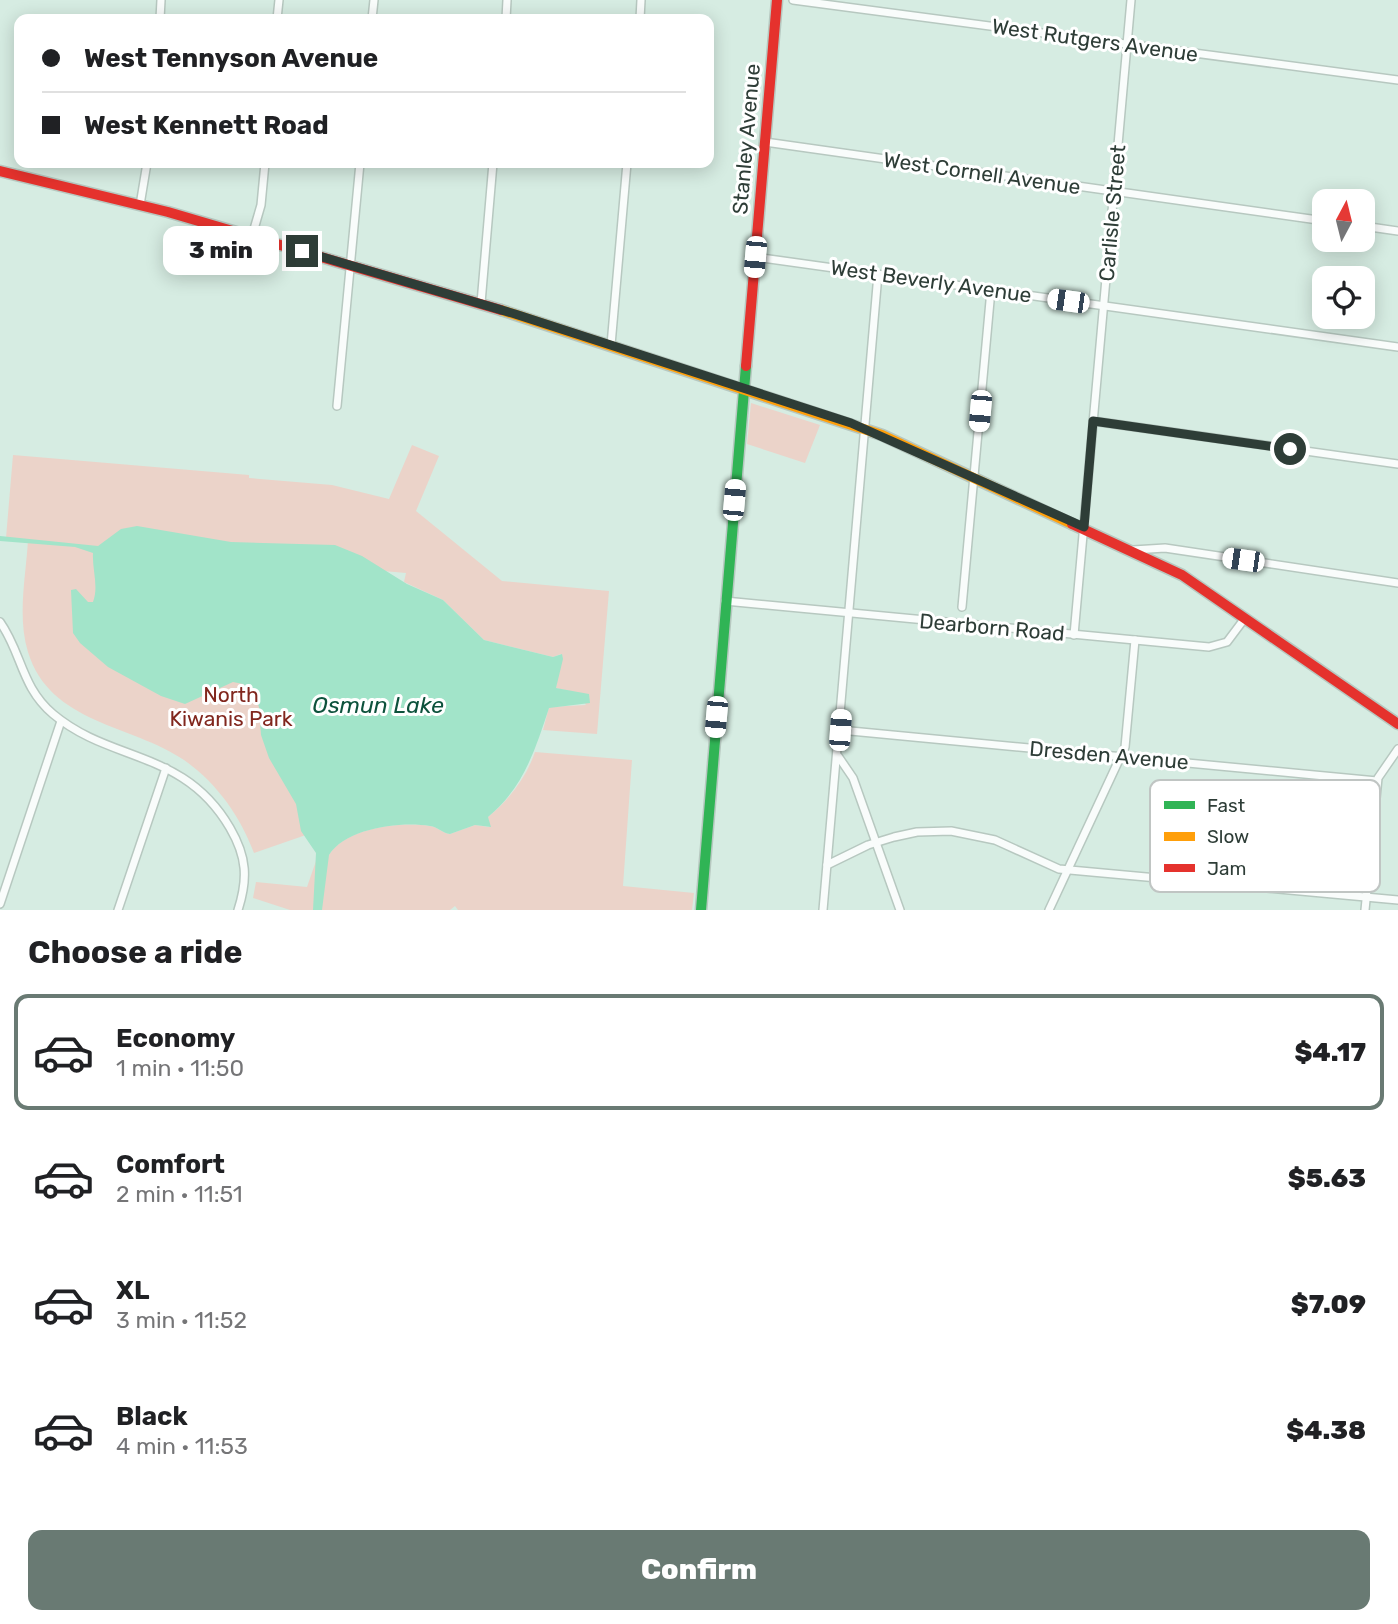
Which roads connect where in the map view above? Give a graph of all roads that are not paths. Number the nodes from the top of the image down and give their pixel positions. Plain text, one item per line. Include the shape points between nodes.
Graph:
1 (777, 0) edge
2 (793, 0) edge
3 (1131, 0) edge
4 (1127, 44) junction
5 (1398, 80) edge
6 (765, 142) junction
7 (146, 168) edge
8 (265, 168) edge
9 (359, 168) edge
10 (493, 168) edge
11 (627, 168) edge
12 (0, 172) edge
13 (1114, 191) junction
14 (141, 205) junction
15 (1312, 219) edge
16 (1376, 228) edge
17 (1398, 231) edge
18 (252, 236) junction
19 (755, 257) junction
20 (351, 265) junction
21 (878, 274) junction
22 (991, 290) junction
23 (481, 303) junction
24 (1104, 306) junction
25 (611, 345) junction
26 (1398, 348) edge
27 (744, 388) junction
28 (337, 406) dead end
29 (1093, 421) junction
30 (864, 428) junction
31 (1398, 464) edge
32 (974, 477) junction
33 (1084, 527) junction
34 (1133, 550) junction
35 (1398, 583) edge
36 (725, 601) junction
37 (962, 607) dead end
38 (849, 613) junction
39 (1245, 618) junction
40 (0, 622) edge
41 (1074, 635) junction
42 (1135, 640) junction
43 (61, 721) junction
44 (1398, 724) edge
45 (840, 730) junction
46 (1398, 748) edge
47 (838, 756) junction
48 (1120, 756) junction
49 (166, 768) junction
50 (1367, 780) edge
51 (1378, 780) edge
52 (876, 842) junction
53 (827, 865) junction
54 (1068, 869) junction
55 (1150, 877) edge
56 (1313, 892) edge
57 (1366, 892) edge
58 (1366, 897) junction
59 (1398, 900) edge
60 (0, 904) edge
61 (118, 910) edge
62 (238, 910) edge
63 (701, 910) edge
64 (823, 910) edge
65 (900, 910) edge
66 (1049, 910) edge
67 (1365, 910) edge

1 - 6 street, Stanley Avenue
2 - 4 street, West Rutgers Avenue
3 - 4 street, Carlisle Street
4 - 5 street, West Rutgers Avenue
4 - 13 street, Carlisle Street
6 - 13 street, West Cornell Avenue
6 - 19 street, Stanley Avenue
7 - 14 street
8 - 18 street
9 - 20 street
10 - 23 street
11 - 25 street
12 - 14 street
13 - 15 street, West Cornell Avenue
13 - 24 street, Carlisle Street
14 - 18 street
16 - 17 street
18 - 20 street
19 - 21 street, West Beverly Avenue
19 - 27 street, Stanley Avenue
20 - 23 street
20 - 28 street
21 - 22 street, West Beverly Avenue
21 - 30 street
22 - 24 street, West Beverly Avenue
22 - 32 street
23 - 25 street
24 - 26 street, West Beverly Avenue
24 - 29 street, Carlisle Street
25 - 27 street
27 - 30 street
27 - 36 street, Stanley Avenue
29 - 31 street
29 - 33 street, Carlisle Street
30 - 32 street
30 - 38 street
32 - 33 street
32 - 37 street
33 - 34 street
33 - 41 street, Carlisle Street
34 - 35 street via 1165,548
34 - 39 street via 1188,579
36 - 38 street, Dearborn Road
36 - 63 street, Stanley Avenue
38 - 41 street, Dearborn Road
38 - 45 street
39 - 42 street, Dearborn Road via 1229,640 1216,647
39 - 44 street
40 - 43 street via 30,689
41 - 42 street, Dearborn Road
42 - 48 street via 1125,747
43 - 49 street
43 - 60 street
45 - 47 street
45 - 48 street, Dresden Avenue
46 - 51 street
47 - 52 street via 853,778
47 - 53 street
48 - 50 street, Dresden Avenue
48 - 54 street
49 - 61 street
49 - 62 street via 210,800 238,842 246,873
52 - 53 street
52 - 54 street via 917,832 959,832 995,840
52 - 65 street
53 - 64 street
54 - 55 street
54 - 66 street
56 - 58 street
57 - 58 street
58 - 59 street
58 - 67 street

